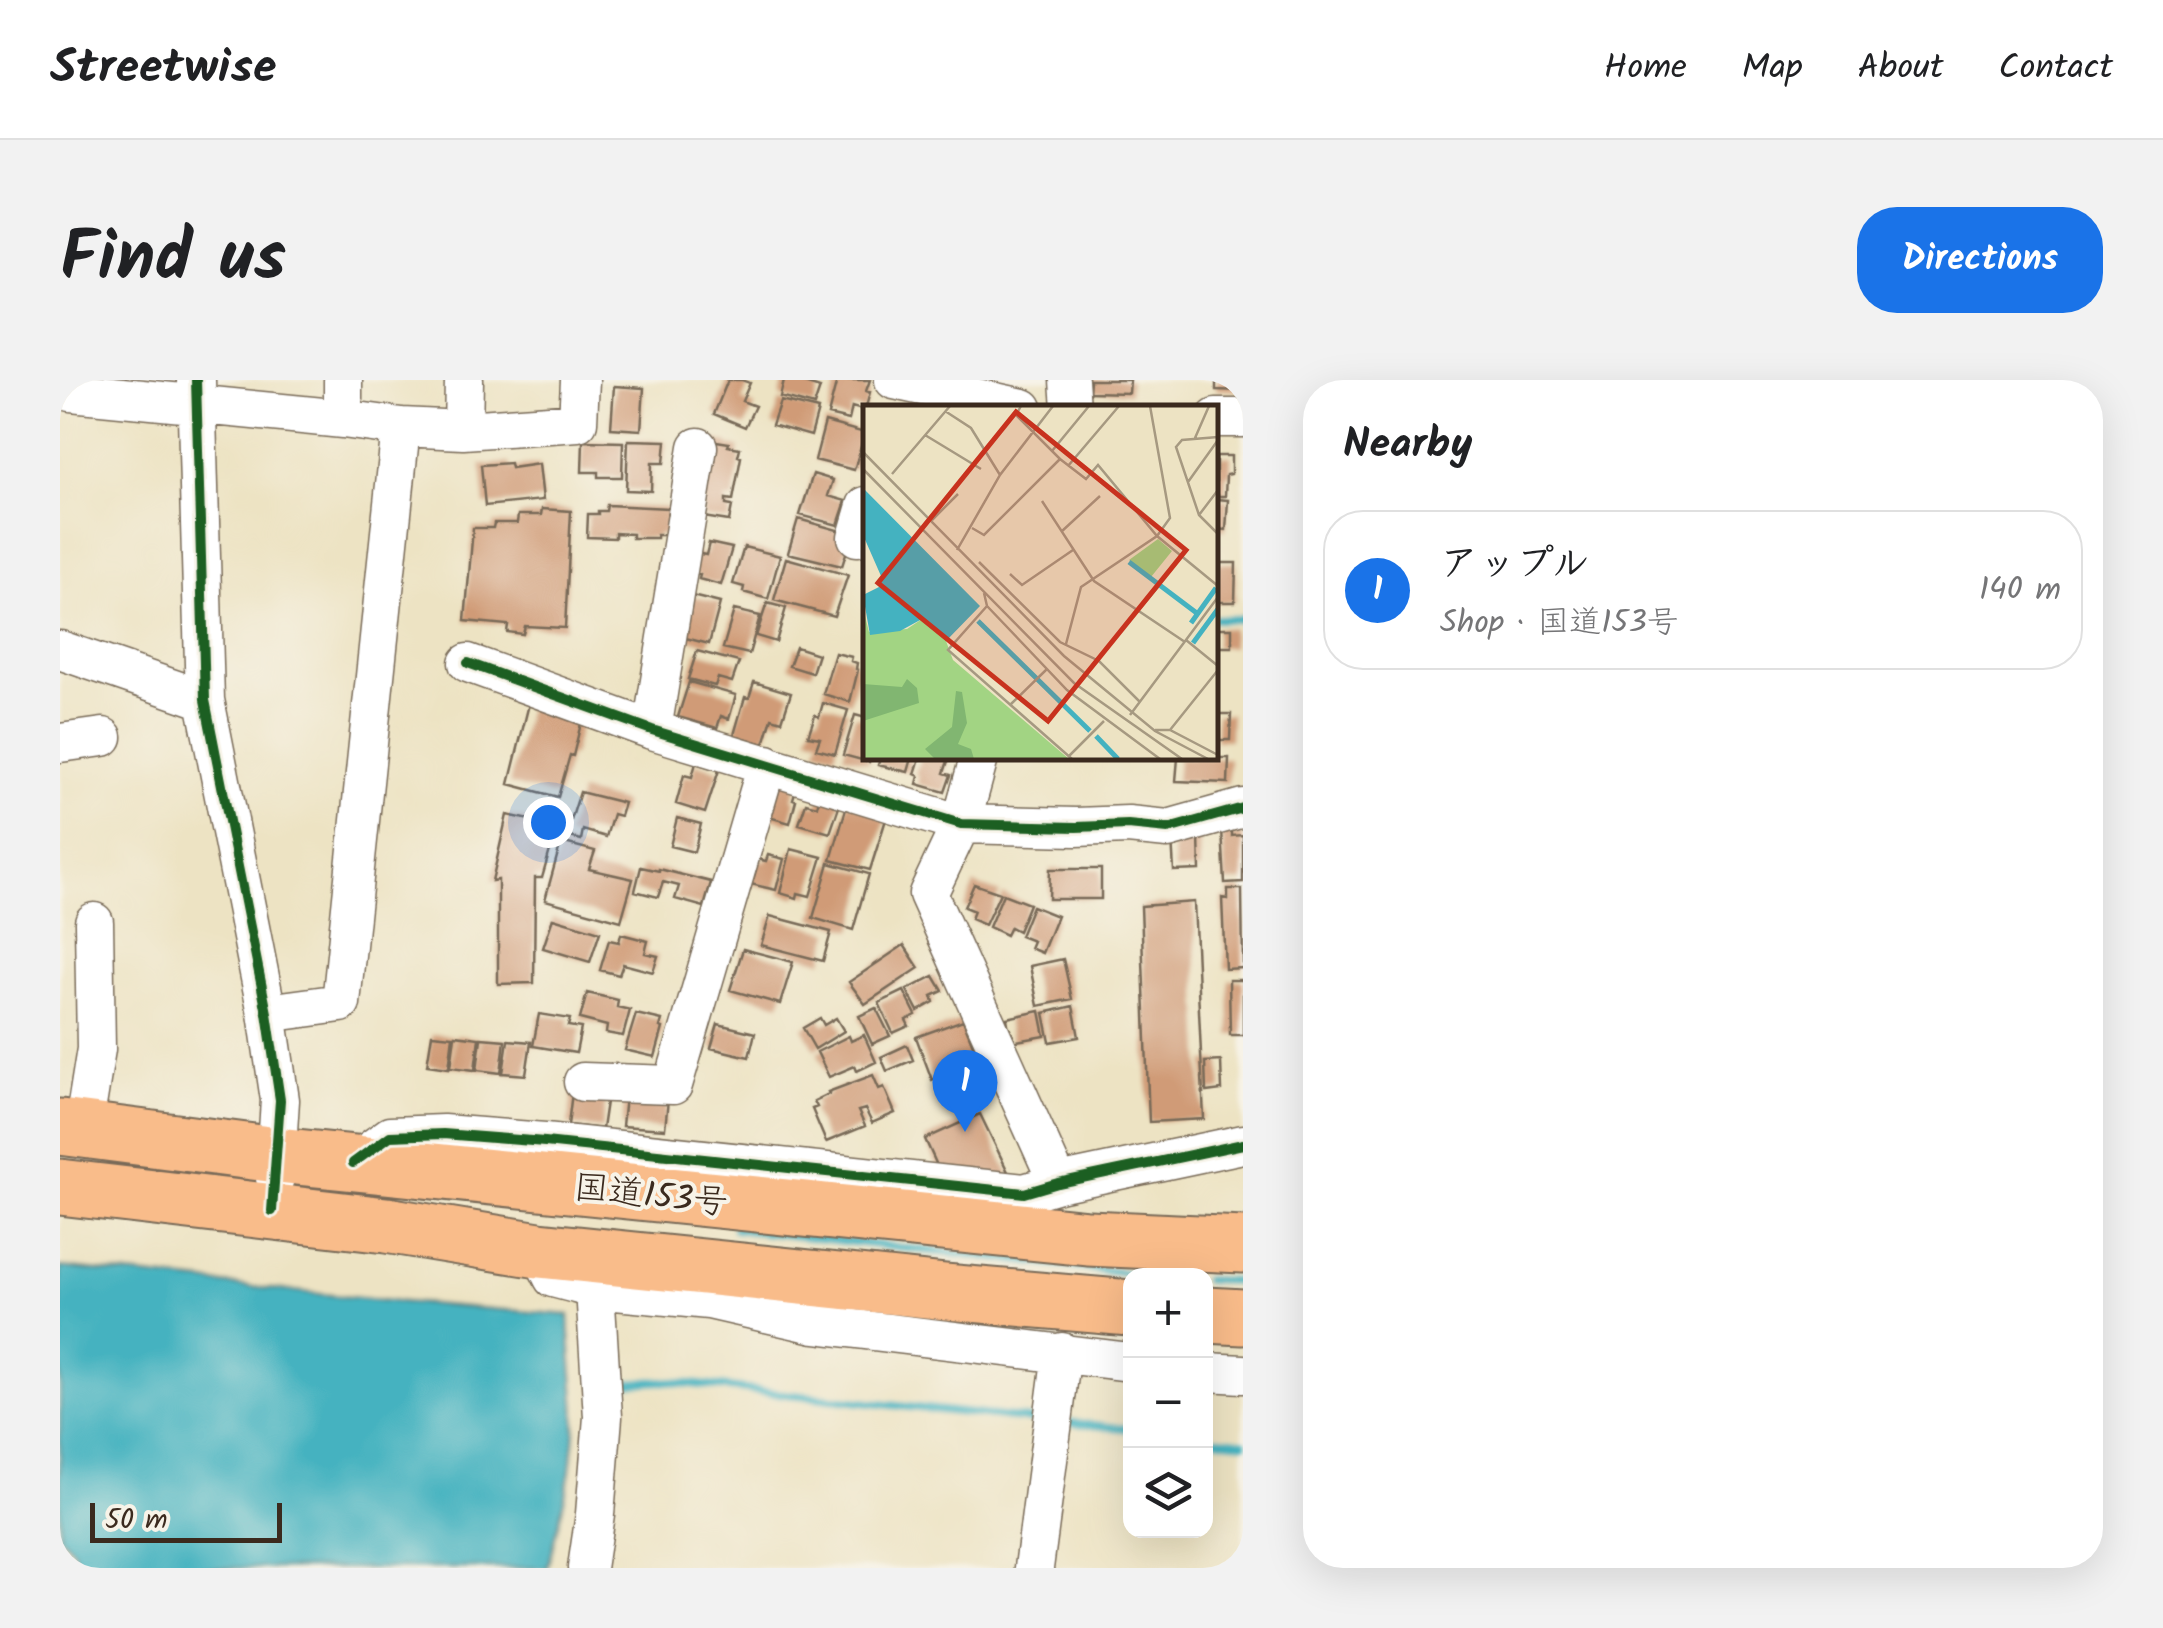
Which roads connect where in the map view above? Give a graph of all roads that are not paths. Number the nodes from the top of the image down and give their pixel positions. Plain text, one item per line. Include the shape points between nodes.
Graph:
1 (68, 380) edge
2 (343, 380) edge
3 (464, 380) edge
4 (580, 380) edge
5 (1069, 380) edge
6 (896, 390) edge
7 (196, 393) edge
8 (1002, 405) edge
9 (1071, 405) edge
10 (344, 419) junction
11 (401, 427) junction
12 (462, 430) junction
13 (698, 447) dead end
14 (60, 650) edge
15 (468, 663) dead end
16 (204, 700) junction
17 (652, 730) junction
18 (103, 737) dead end
19 (60, 743) edge
20 (978, 760) edge
21 (767, 764) junction
22 (1243, 808) edge
23 (961, 824) junction
24 (94, 922) dead end
25 (267, 1014) junction
26 (583, 1082) dead end
27 (68, 1117) edge
28 (1243, 1144) edge
29 (278, 1155) junction
30 (353, 1163) junction
31 (1058, 1183) junction
32 (60, 1187) edge
33 (272, 1210) junction
34 (1243, 1245) edge
35 (539, 1250) junction
36 (595, 1290) junction
37 (1123, 1307) edge
38 (1213, 1315) edge
39 (1243, 1317) edge
40 (1062, 1352) junction
41 (1123, 1361) edge
42 (1213, 1372) edge
43 (1243, 1374) edge
44 (587, 1568) edge
45 (1034, 1568) edge

1 - 7 street via 71,392
2 - 10 street
3 - 12 street
4 - 12 street via 578,422
5 - 9 street
6 - 8 street
7 - 10 street
7 - 16 street
10 - 11 street
11 - 12 street
11 - 25 street via 341,1003
13 - 17 street
14 - 16 street
15 - 17 street
16 - 25 street
17 - 21 street
18 - 19 street
20 - 23 street
21 - 23 street
21 - 26 street via 673,1086
22 - 23 street via 1168,829
23 - 31 street via 928,894
24 - 27 street via 96,1050
25 - 29 street via 280,1100
27 - 29 highway, 国道153号
28 - 31 street
29 - 30 highway, 国道153号
29 - 33 street
30 - 31 street via 390,1136 443,1134 1024,1193
30 - 34 highway, 国道153号 via 1088,1238
32 - 33 highway, 国道153号
33 - 35 highway, 国道153号
35 - 36 street via 554,1278
35 - 37 highway, 国道153号
36 - 40 street via 709,1300 815,1324
36 - 44 street via 603,1417
38 - 39 highway
40 - 41 street
40 - 45 street
42 - 43 street

